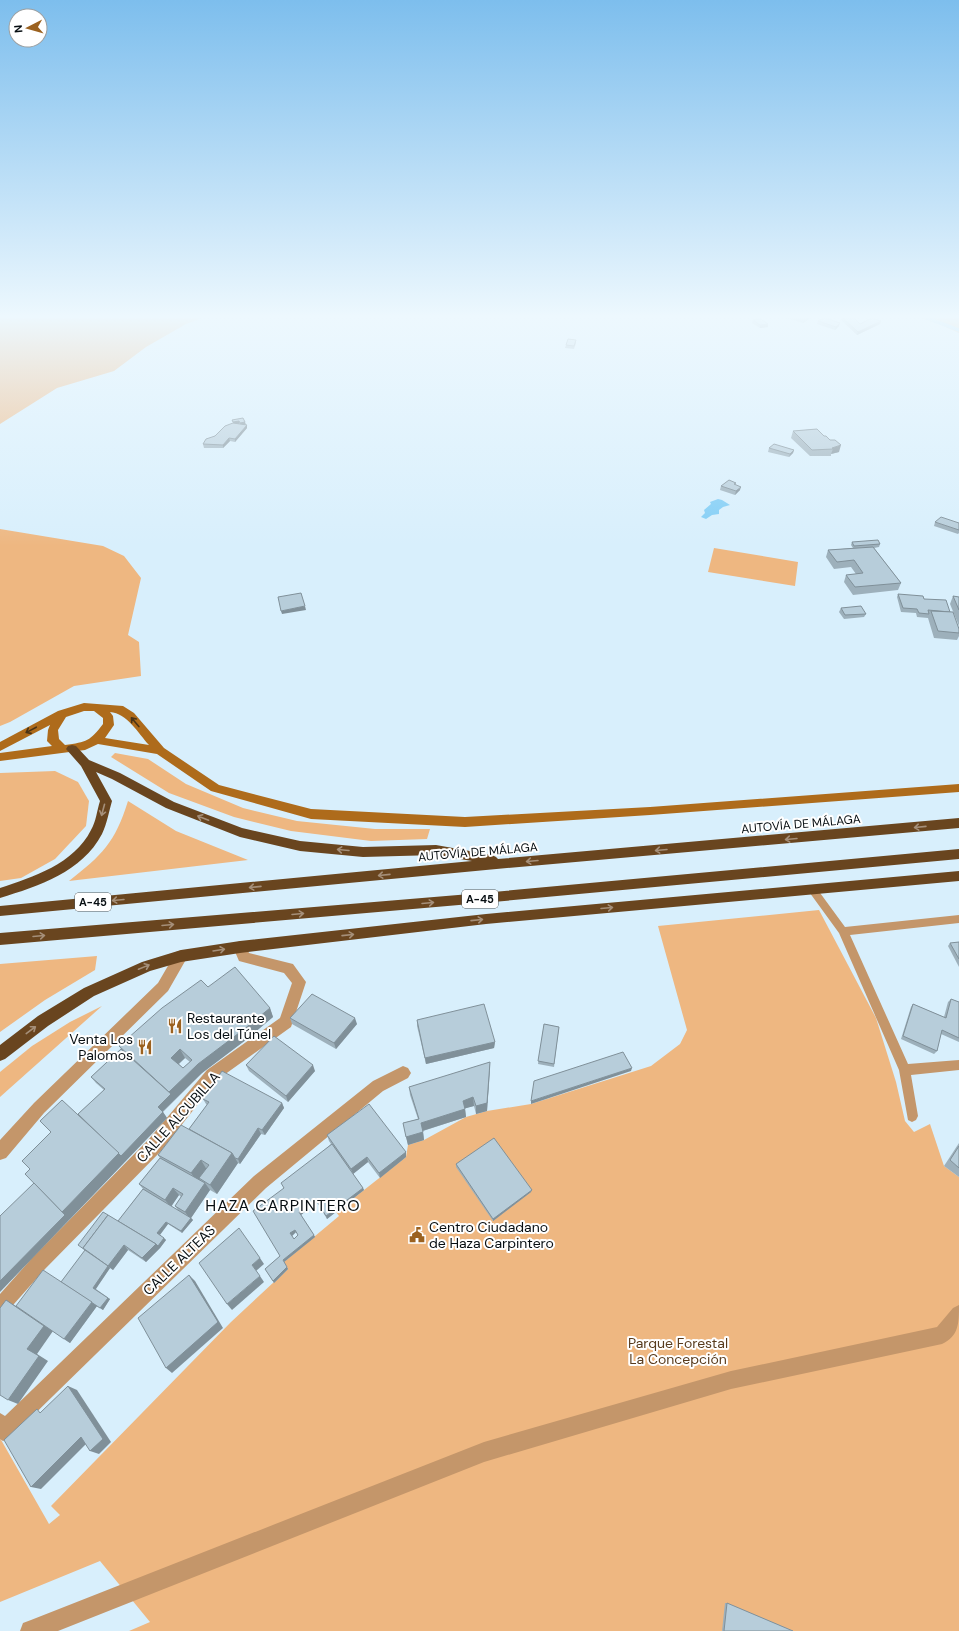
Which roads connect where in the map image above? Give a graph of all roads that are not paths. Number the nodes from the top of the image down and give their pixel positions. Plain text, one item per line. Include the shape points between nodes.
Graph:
1 (97, 708) junction
2 (62, 714) junction
3 (97, 740) junction
4 (0, 747) edge
5 (67, 748) junction
6 (160, 751) junction
7 (0, 757) edge
8 (85, 763) junction
9 (959, 788) edge
10 (959, 823) edge
11 (959, 854) edge
12 (506, 863) junction
13 (959, 876) edge
14 (812, 889) junction
15 (0, 893) edge
16 (0, 911) edge
17 (959, 919) edge
18 (843, 931) junction
19 (0, 939) edge
20 (240, 947) junction
21 (181, 956) junction
22 (0, 1054) edge
23 (959, 1065) edge
24 (905, 1070) junction
25 (403, 1074) dead end
26 (912, 1116) dead end
27 (0, 1152) edge
28 (0, 1307) edge
29 (959, 1314) edge
30 (1, 1427) edge
31 (31, 1631) edge

1 - 2 street via 84,707
1 - 3 street via 108,716 109,725
6 -> 1 street via 130,716 119,709
2 -> 4 street
2 - 5 street via 53,730 53,741
3 - 5 street via 85,746
3 - 6 street
5 - 7 street
5 - 8 highway
6 - 9 street via 215,788 311,814 465,822
12 -> 8 highway via 436,850 363,852 300,846 240,832 177,808
8 -> 15 highway via 106,801 98,832 80,855 54,874
10 -> 12 highway, AUTOVÍA DE MÁLAGA / A-45
19 -> 11 highway, A-45 via 467,900
12 -> 16 highway, AUTOVÍA DE MÁLAGA / A-45
13 - 14 highway
14 - 18 lane
20 -> 14 highway via 486,920
17 - 18 lane
18 - 24 lane
21 -> 20 highway
20 - 28 street, CALLE ALCUBILLA via 244,957 288,968 299,982 286,1022 212,1075 155,1145 39,1263
22 -> 21 highway via 43,1021 89,992 147,966
21 - 27 street via 163,987 39,1108
23 - 24 lane
24 - 26 lane
25 - 30 street, CALLE ALTEAS via 378,1086 260,1182
29 - 31 street via 942,1335 731,1380 484,1452

